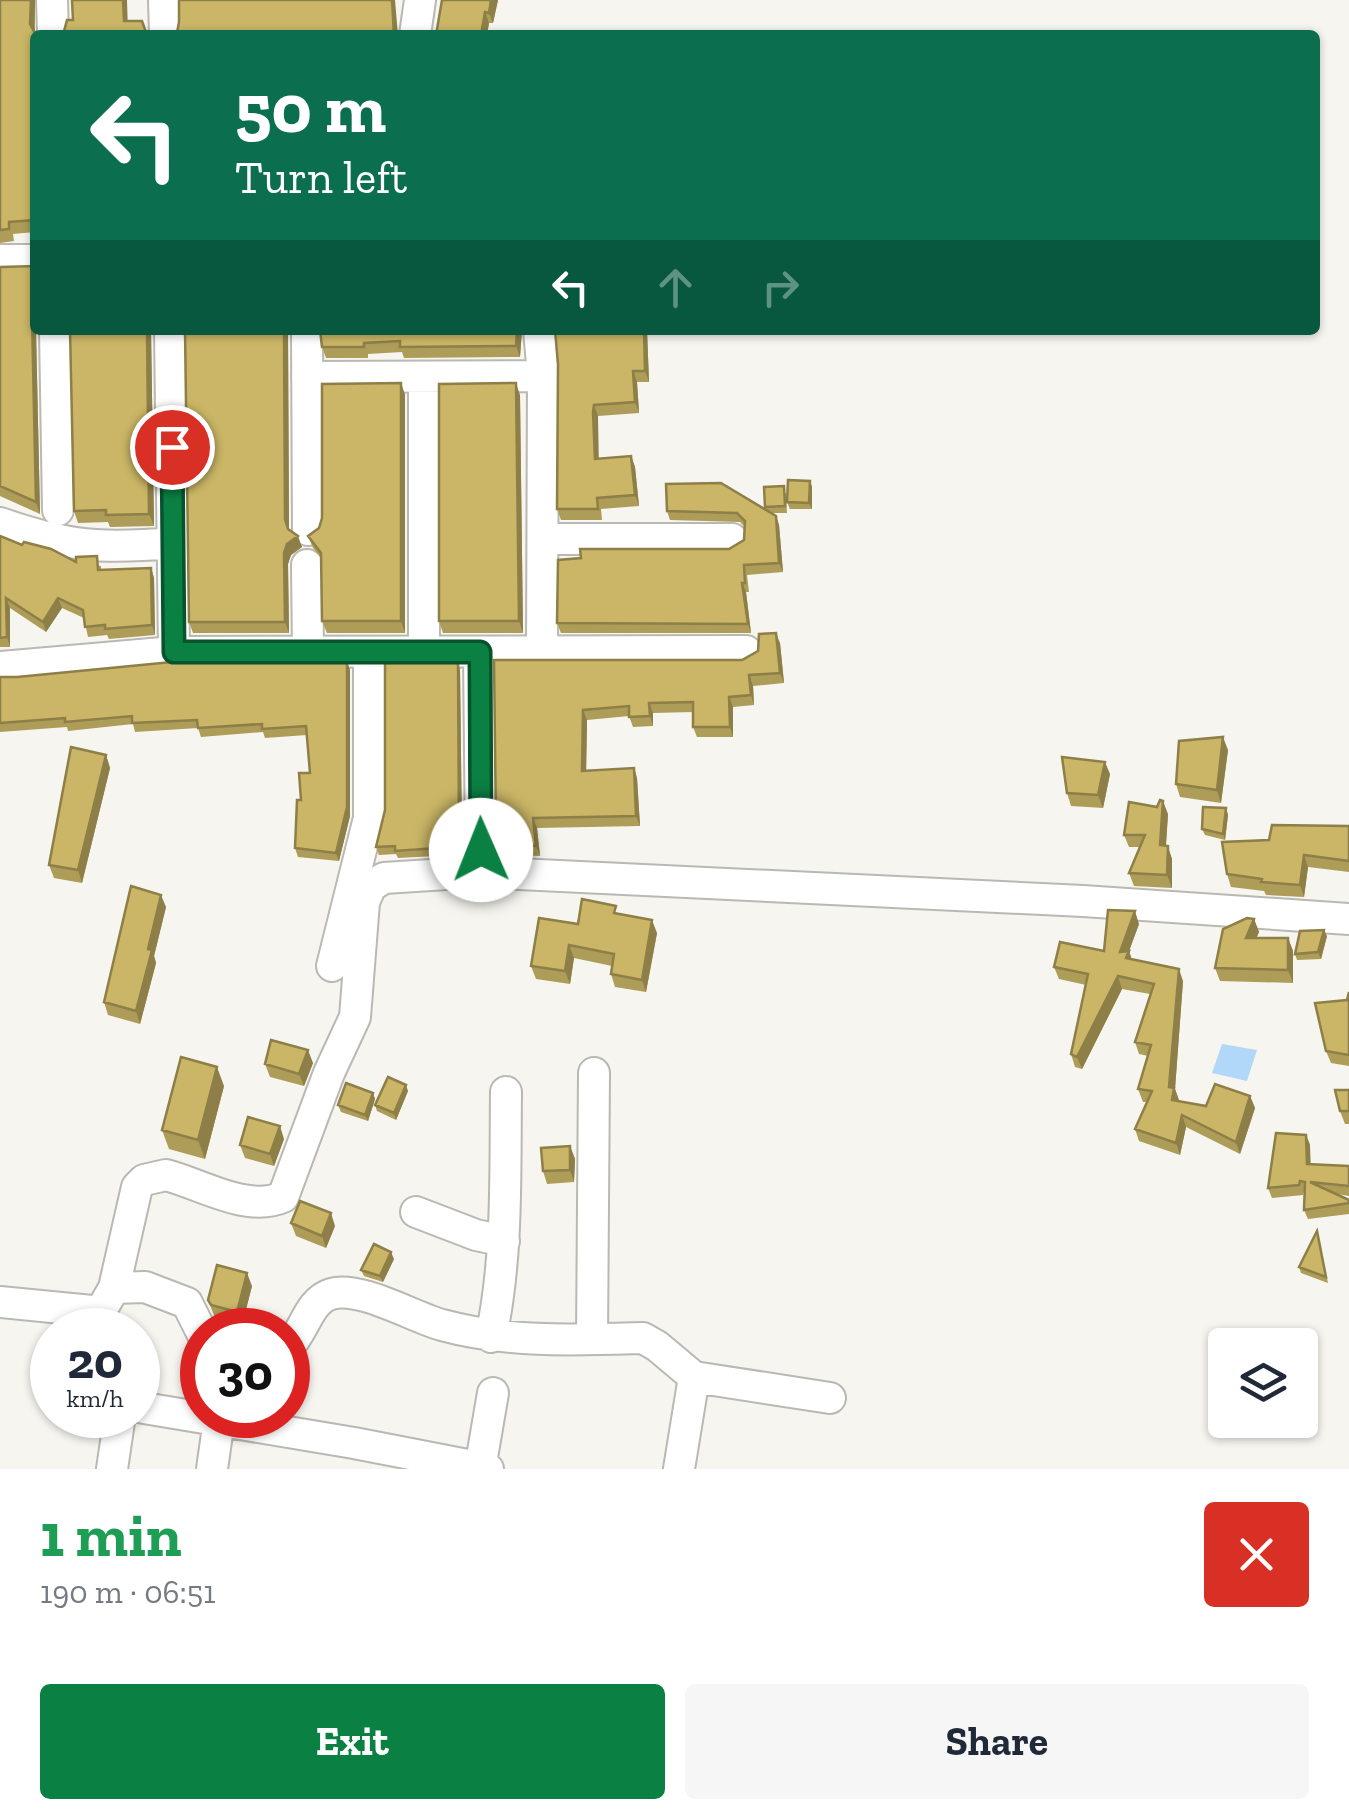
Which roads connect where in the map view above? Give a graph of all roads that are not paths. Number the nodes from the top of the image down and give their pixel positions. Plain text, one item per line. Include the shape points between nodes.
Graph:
1 (52, 0) edge
2 (164, 0) edge
3 (420, 0) edge
4 (52, 30) edge
5 (165, 30) edge
6 (416, 30) edge
7 (0, 260) edge
8 (30, 260) edge
9 (55, 335) edge
10 (170, 335) edge
11 (306, 335) edge
12 (539, 335) edge
13 (424, 376) junction
14 (543, 376) junction
15 (307, 377) junction
16 (58, 510) dead end
17 (0, 524) edge
18 (308, 530) edge
19 (544, 539) junction
20 (732, 539) dead end
21 (173, 542) junction
22 (307, 565) dead end
23 (174, 652) junction
24 (308, 652) junction
25 (368, 652) junction
26 (424, 652) junction
27 (480, 652) junction
28 (542, 652) junction
29 (746, 652) dead end
30 (0, 667) edge
31 (481, 850) dead end
32 (1349, 919) edge
33 (332, 966) dead end
34 (594, 1073) dead end
35 (506, 1092) dead end
36 (416, 1212) dead end
37 (504, 1242) junction
38 (114, 1288) junction
39 (0, 1302) edge
40 (190, 1308) edge
41 (310, 1315) edge
42 (491, 1338) junction
43 (592, 1338) junction
44 (676, 1363) junction
45 (493, 1393) dead end
46 (830, 1398) dead end
47 (117, 1438) edge
48 (216, 1438) edge
49 (286, 1438) edge
50 (352, 1456) edge
51 (483, 1468) edge
52 (112, 1469) edge
53 (212, 1469) edge
54 (680, 1469) edge

1 - 4 street
2 - 5 street
3 - 6 street
7 - 8 street
9 - 16 street
10 - 21 street
11 - 15 street
12 - 14 street
13 - 14 street
13 - 15 street
13 - 26 street
14 - 19 street
15 - 18 street
17 - 21 street via 51,541 106,548
19 - 20 street
19 - 28 street
21 - 23 street
22 - 24 street
23 - 24 street
23 - 30 street
24 - 25 street
25 - 26 street
25 - 33 street via 369,818
26 - 27 street
27 - 28 street
27 - 31 street
28 - 29 street
32 - 38 street via 485,872 384,878 370,886 364,902 355,1017 283,1198 262,1202 166,1175 144,1180
34 - 43 street
35 - 37 street
36 - 37 street
37 - 42 street
38 - 39 street via 96,1311
38 - 40 street via 145,1287
41 - 42 street via 326,1296 343,1293
42 - 43 street
43 - 44 street via 643,1338
44 - 46 street
44 - 54 street
45 - 51 street
47 - 52 street
48 - 53 street
49 - 50 street
50 - 51 street

